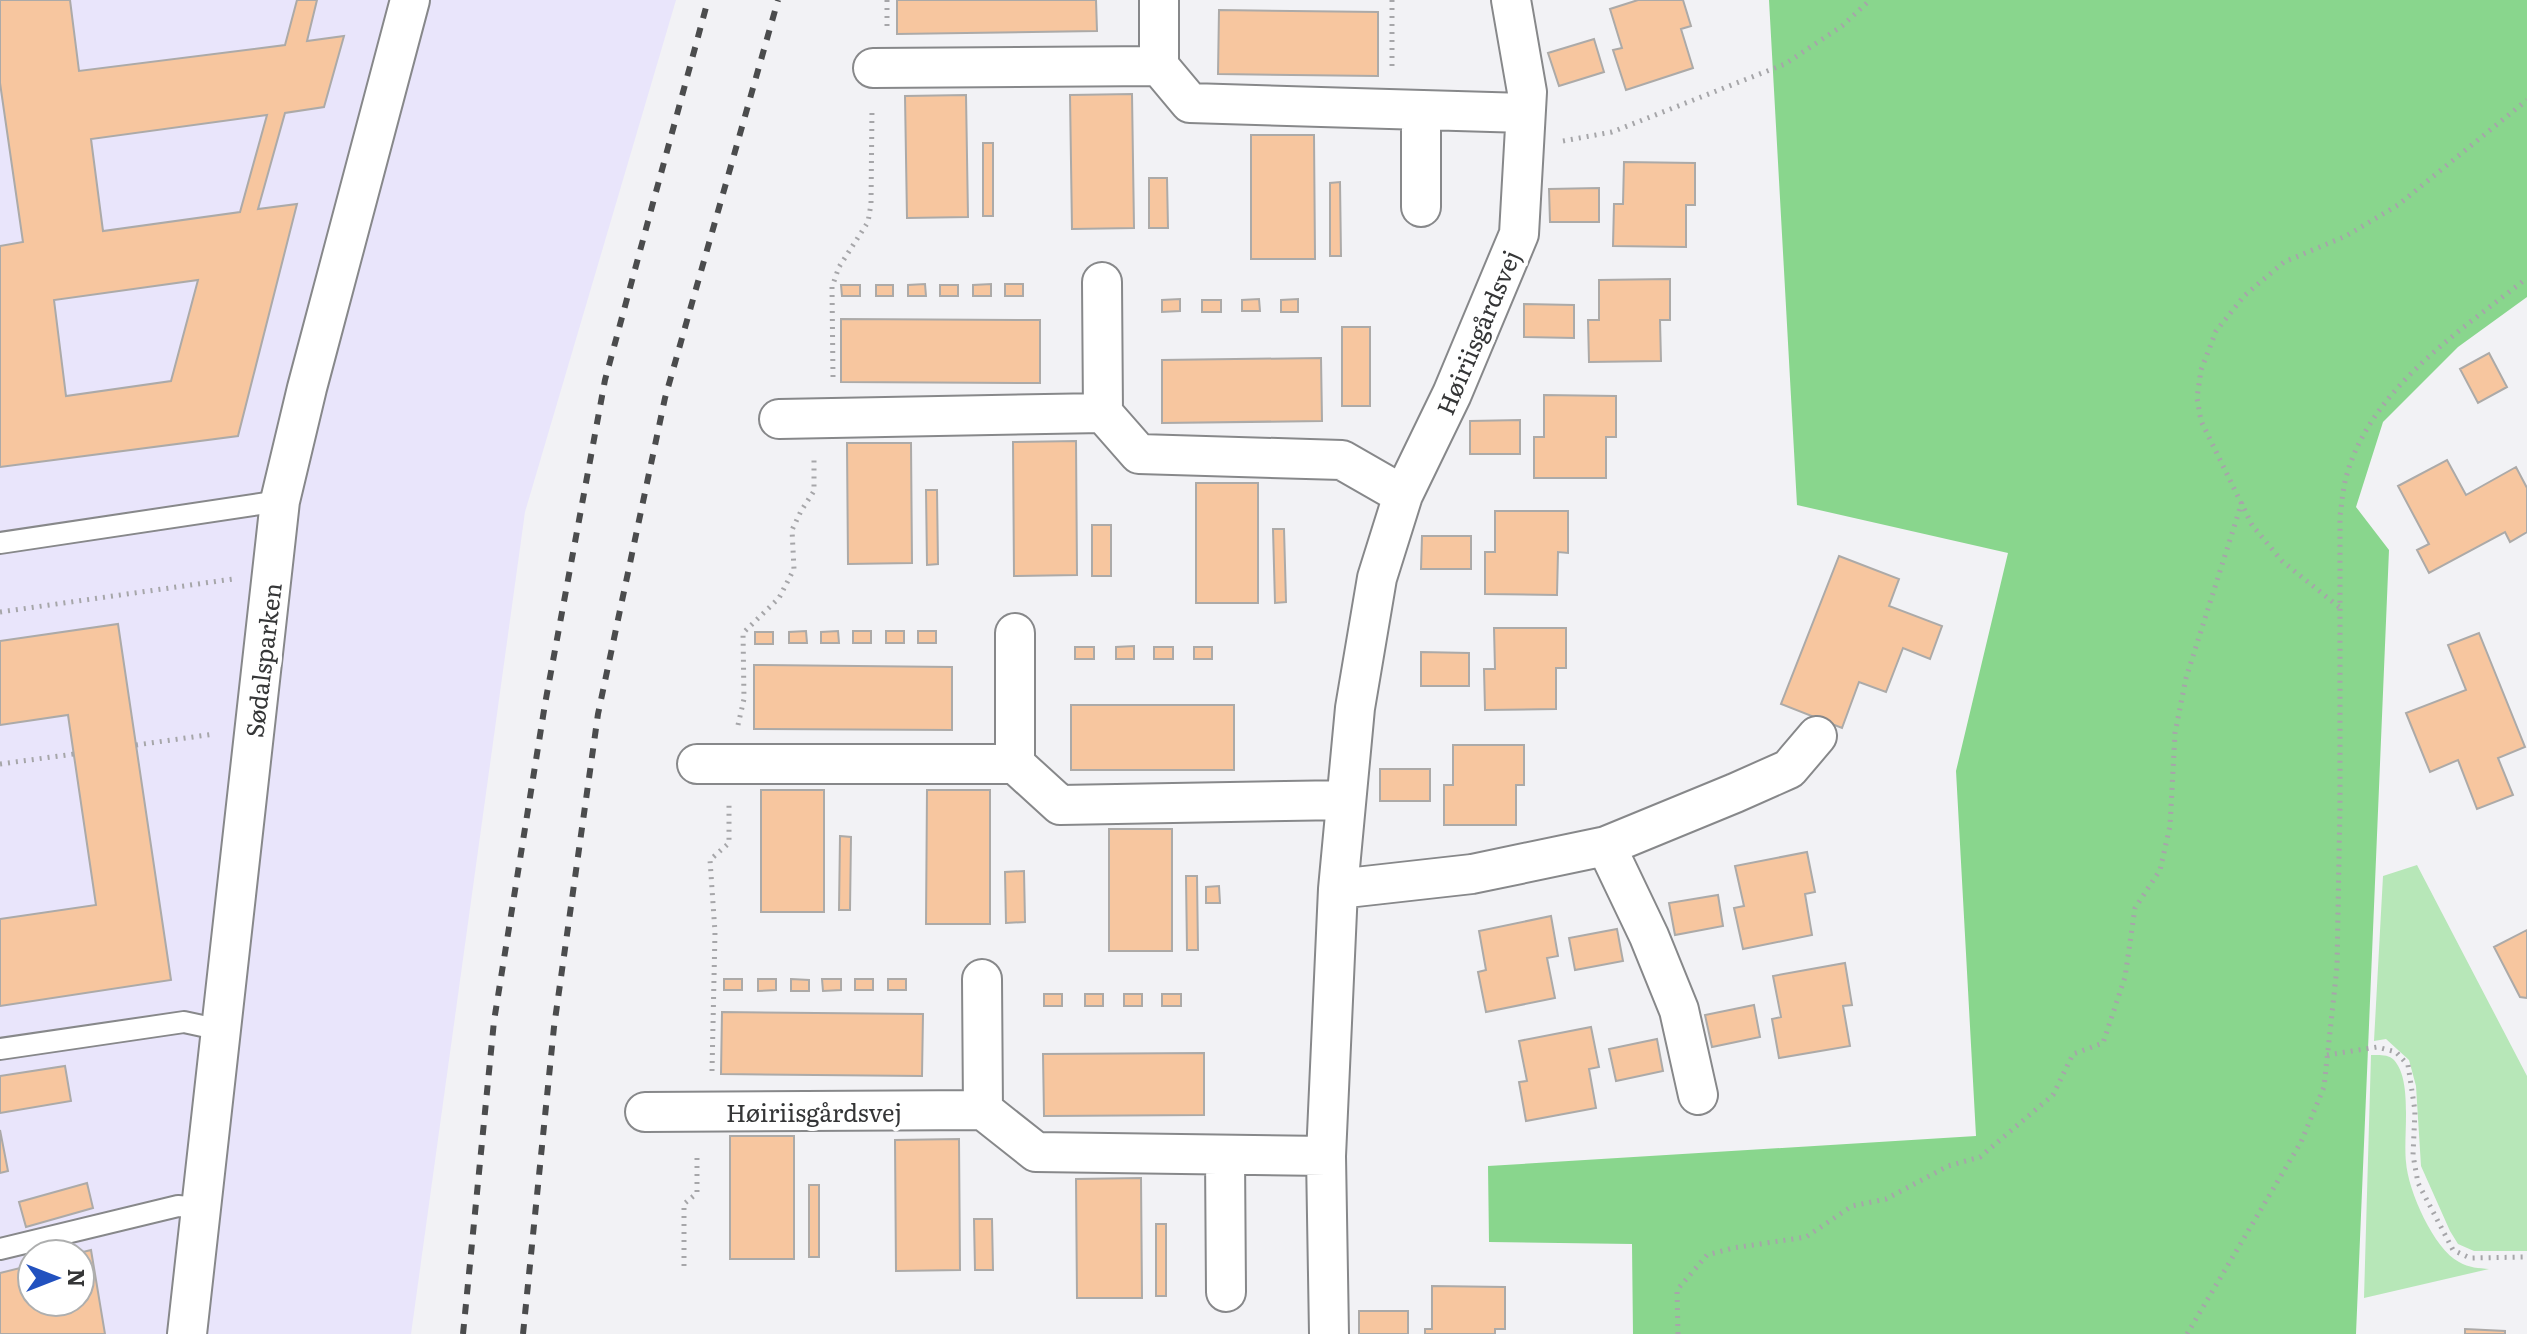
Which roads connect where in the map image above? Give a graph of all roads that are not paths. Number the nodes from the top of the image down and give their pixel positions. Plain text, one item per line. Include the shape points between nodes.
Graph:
1 (410, 0) edge
2 (1159, 0) edge
3 (1511, 0) edge
4 (1159, 66) junction
5 (873, 68) road end
6 (1407, 109) junction
7 (1524, 129) junction
8 (1421, 207) dead end
9 (1102, 282) dead end
10 (1103, 413) junction
11 (779, 419) dead end
12 (1403, 495) junction
13 (280, 501) junction
14 (0, 543) edge
15 (1015, 633) dead end
16 (1817, 736) dead end
17 (697, 764) dead end
18 (1015, 764) junction
19 (1346, 800) junction
20 (1606, 846) junction
21 (1338, 889) junction
22 (982, 979) dead end
23 (221, 1030) junction
24 (0, 1049) edge
25 (1698, 1095) dead end
26 (983, 1110) junction
27 (645, 1112) dead end
28 (1225, 1155) junction
29 (1326, 1156) junction
30 (201, 1208) junction
31 (0, 1249) edge
32 (1226, 1292) dead end
33 (187, 1334) edge
34 (1329, 1334) edge

1 - 13 street, Sødalsparken
2 - 4 street
3 - 7 street, Høiriisgårdsvej via 1527,92
4 - 5 street
4 - 6 street via 1190,103
6 - 7 street
6 - 8 street
7 - 12 street, Høiriisgårdsvej via 1519,234
9 - 10 street
10 - 11 street
10 - 12 street via 1139,454 1342,460
12 - 19 street, Høiriisgårdsvej via 1377,578
13 - 14 lane
13 - 23 street, Sødalsparken
15 - 18 street
16 - 20 street via 1789,769
17 - 18 street
18 - 19 street via 1060,805
19 - 21 street, Høiriisgårdsvej
20 - 21 street via 1472,874
20 - 25 street via 1679,1010
21 - 29 street, Høiriisgårdsvej
22 - 26 street
23 - 24 lane via 184,1022
23 - 30 street, Sødalsparken
26 - 27 street, Høiriisgårdsvej
26 - 28 street via 1036,1152
28 - 29 street
28 - 32 street
29 - 34 street, Høiriisgårdsvej
30 - 31 lane via 178,1206
30 - 33 street, Sødalsparken

